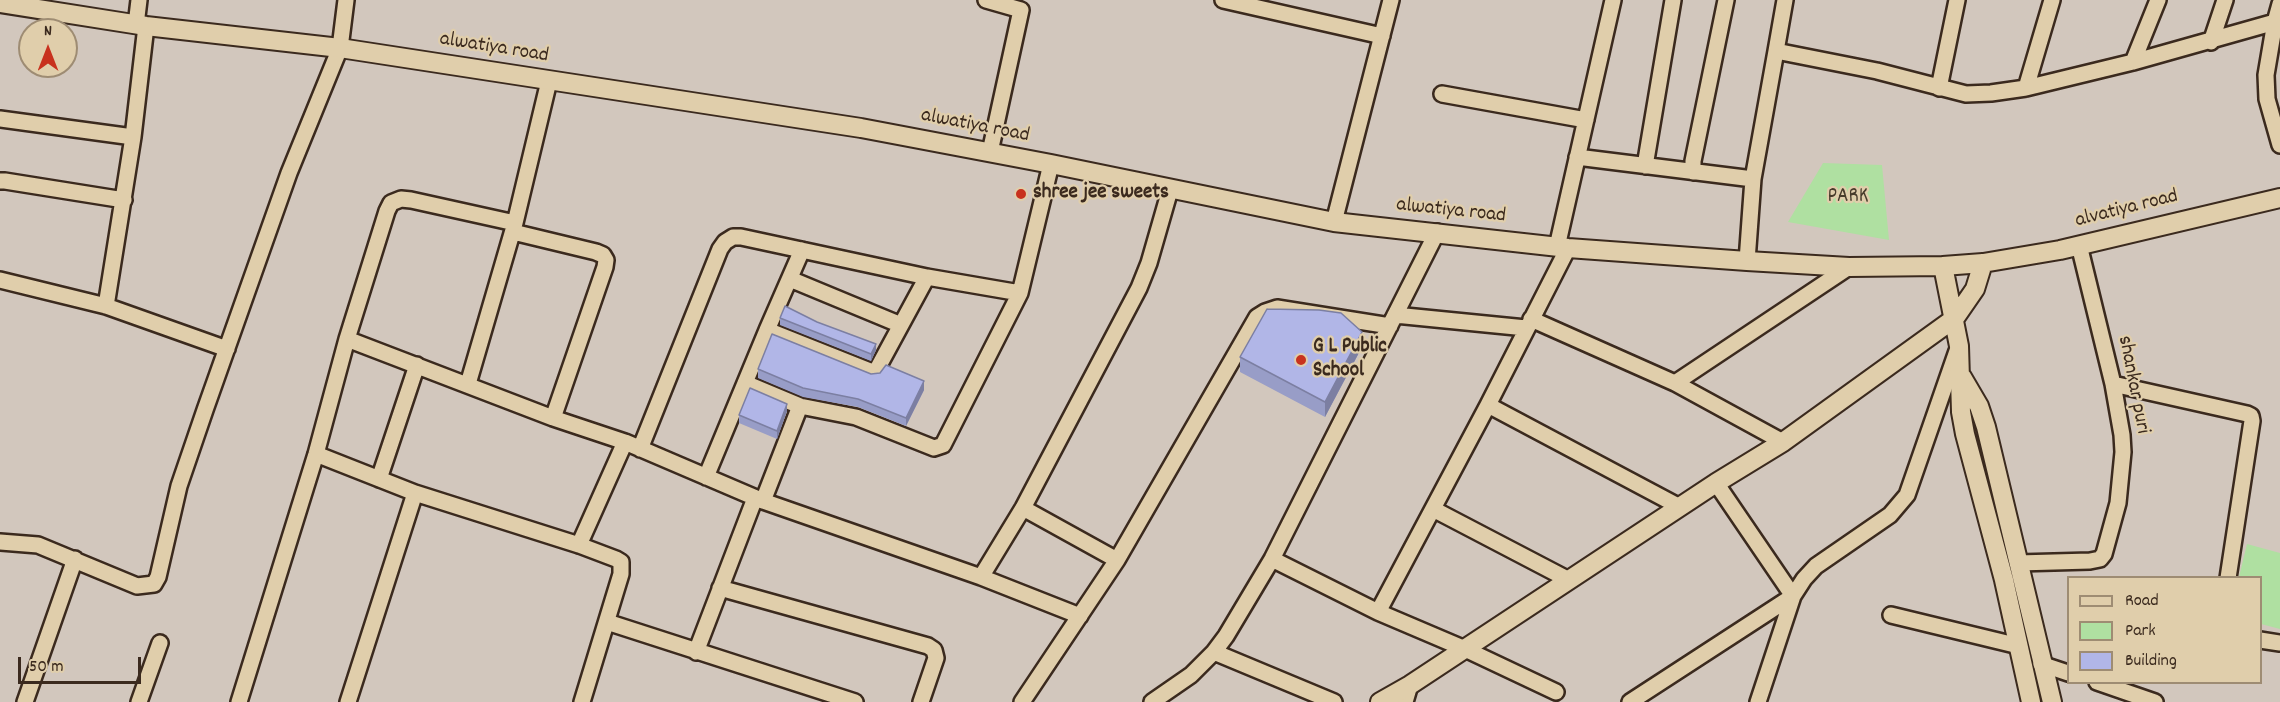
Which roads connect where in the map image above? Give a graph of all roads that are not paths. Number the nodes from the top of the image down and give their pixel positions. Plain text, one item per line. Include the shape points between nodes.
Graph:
1 (139, 0) edge
2 (345, 0) edge
3 (986, 0) edge
4 (1223, 0) edge
5 (1391, 0) edge
6 (1613, 0) edge
7 (1673, 0) edge
8 (1726, 0) edge
9 (1785, 0) edge
10 (1957, 0) edge
11 (2052, 0) edge
12 (2158, 0) edge
13 (2224, 0) edge
14 (5, 3) edge
15 (2280, 4) edge
16 (1022, 5) edge
17 (2277, 22) edge
18 (141, 25) junction
19 (1382, 36) junction
20 (2211, 42) junction
21 (340, 48) junction
22 (1776, 51) junction
23 (2133, 62) junction
24 (549, 81) junction
25 (1939, 88) junction
26 (2026, 88) junction
27 (1442, 94) dead end
28 (0, 119) edge
29 (1586, 120) junction
30 (133, 137) junction
31 (2280, 145) edge
32 (990, 152) junction
33 (1577, 157) junction
34 (1051, 164) junction
35 (1645, 166) junction
36 (1693, 172) junction
37 (1753, 179) junction
38 (0, 182) edge
39 (1170, 189) junction
40 (2280, 198) edge
41 (124, 200) junction
42 (1334, 222) junction
43 (514, 227) junction
44 (1437, 232) junction
45 (2079, 245) junction
46 (1563, 248) junction
47 (802, 250) junction
48 (1747, 261) junction
49 (1983, 263) junction
50 (1943, 266) junction
51 (1849, 267) junction
52 (927, 277) junction
53 (790, 279) junction
54 (0, 280) edge
55 (1020, 293) junction
56 (106, 306) junction
57 (1955, 318) junction
58 (1392, 321) junction
59 (1529, 324) junction
60 (901, 326) junction
61 (767, 330) junction
62 (347, 339) junction
63 (1959, 346) junction
64 (227, 349) junction
65 (417, 365) junction
66 (1961, 376) junction
67 (1675, 383) junction
68 (468, 384) junction
69 (745, 384) junction
70 (2113, 384) junction
71 (1488, 405) junction
72 (800, 406) junction
73 (553, 418) junction
74 (625, 442) junction
75 (1783, 442) junction
76 (640, 449) junction
77 (316, 454) junction
78 (706, 477) junction
79 (379, 479) junction
80 (1716, 483) junction
81 (415, 493) junction
82 (759, 499) junction
83 (1680, 507) junction
84 (1023, 508) junction
85 (1433, 509) junction
86 (0, 543) edge
87 (579, 545) junction
88 (1272, 559) junction
89 (75, 560) junction
90 (1117, 560) junction
91 (2018, 563) junction
92 (2228, 576) edge
93 (981, 577) junction
94 (1569, 580) junction
95 (720, 588) junction
96 (1793, 596) junction
97 (1378, 612) junction
98 (1891, 615) dead end
99 (1080, 616) junction
100 (607, 622) junction
101 (2262, 640) edge
102 (159, 643) dead end
103 (2280, 643) edge
104 (2019, 646) junction
105 (1465, 649) junction
106 (696, 652) junction
107 (1214, 652) junction
108 (2041, 664) junction
109 (2067, 673) edge
110 (2103, 684) edge
111 (1556, 692) dead end
112 (1408, 693) edge
113 (25, 702) edge
114 (139, 702) edge
115 (239, 702) edge
116 (349, 702) edge
117 (582, 702) edge
118 (855, 702) edge
119 (921, 702) edge
120 (1022, 702) edge
121 (1152, 702) edge
122 (1334, 702) edge
123 (1380, 702) edge
124 (1630, 702) edge
125 (1758, 702) edge
126 (2031, 702) edge
127 (2052, 702) edge
128 (2155, 702) edge

1 - 18 street
2 - 21 street
3 - 16 street
4 - 19 street
5 - 19 street
6 - 29 street
7 - 35 street
8 - 36 street
9 - 22 street
10 - 25 street
11 - 26 street
12 - 23 street
13 - 20 street
14 - 18 street, alwatiya road
15 - 17 street
16 - 32 street
17 - 20 street
17 - 31 street via 2266,75 2267,99
18 - 21 street, alwatiya road
18 - 30 street
19 - 42 street
20 - 23 street
21 - 24 street, alwatiya road
21 - 64 street via 289,173
22 - 25 street
22 - 37 street
23 - 26 street
24 - 32 street, alwatiya road via 861,128
24 - 43 street
25 - 26 street via 1966,94
27 - 29 street
28 - 30 street
29 - 33 street
30 - 41 street
32 - 34 street, alwatiya road
33 - 35 street
33 - 46 street
34 - 39 street, alwatiya road
34 - 55 street
35 - 36 street
36 - 37 street
37 - 48 street
38 - 41 street
39 - 42 street, alwatiya road
39 - 84 street via 1139,288
40 - 45 street, alvatiya road
41 - 56 street
42 - 44 street, alwatiya road
43 - 62 street via 411,200 391,203
43 - 68 street
43 - 73 street via 596,252 606,260
44 - 46 street, alwatiya road
44 - 58 street
45 - 49 street, alvatiya road
45 - 70 street, shankar puri
46 - 48 street, alwatiya road
46 - 59 street
47 - 52 street
47 - 53 street
47 - 76 street via 741,237 725,242
48 - 51 street, alwatiya road
49 - 50 street, alvatiya road
49 - 57 street via 1975,289
50 - 51 street, alwatiya road
50 - 57 street
51 - 67 street
52 - 55 street
52 - 60 street
53 - 60 street
53 - 61 street
54 - 56 street
55 - 72 street via 943,445 934,448 856,417
56 - 64 street
57 - 63 street
57 - 75 street
58 - 59 street
58 - 88 street
58 - 90 street via 1277,308 1257,317
59 - 67 street
59 - 71 street
60 - 61 street via 875,373
61 - 69 street
62 - 65 street
62 - 77 street
63 - 66 street
63 - 96 street via 1907,495 1890,515 1816,566
64 - 89 street via 179,486 154,584 137,586
65 - 68 street
65 - 79 street
66 - 91 street via 1986,427
66 - 104 street via 1965,434
67 - 75 street
68 - 73 street
69 - 72 street
69 - 78 street
70 - 91 street, shankar puri via 2123,452 2118,503 2104,554 2090,561
70 - 92 street via 2251,416
71 - 83 street
71 - 85 street
72 - 82 street
73 - 74 street
74 - 76 street
74 - 87 street
75 - 80 street
76 - 78 street
77 - 79 street
77 - 115 street
78 - 82 street
79 - 81 street
80 - 83 street
80 - 96 street
81 - 87 street
81 - 116 street
82 - 93 street
82 - 95 street
83 - 94 street
84 - 90 street
84 - 93 street
85 - 94 street
85 - 97 street
86 - 89 street via 28,543
87 - 100 street via 621,562
88 - 97 street
88 - 107 street
89 - 113 street
90 - 99 street
91 - 108 street
93 - 99 street
94 - 105 street
95 - 106 street
95 - 119 street via 928,646 936,658
96 - 124 street
96 - 125 street
97 - 105 street
98 - 104 street
99 - 120 street
100 - 106 street
100 - 117 street
101 - 103 street
102 - 114 street
104 - 126 street
105 - 111 street
105 - 112 street
106 - 118 street
107 - 121 street via 1191,675
107 - 122 street
108 - 109 street
108 - 127 street
110 - 128 street
112 - 123 street

